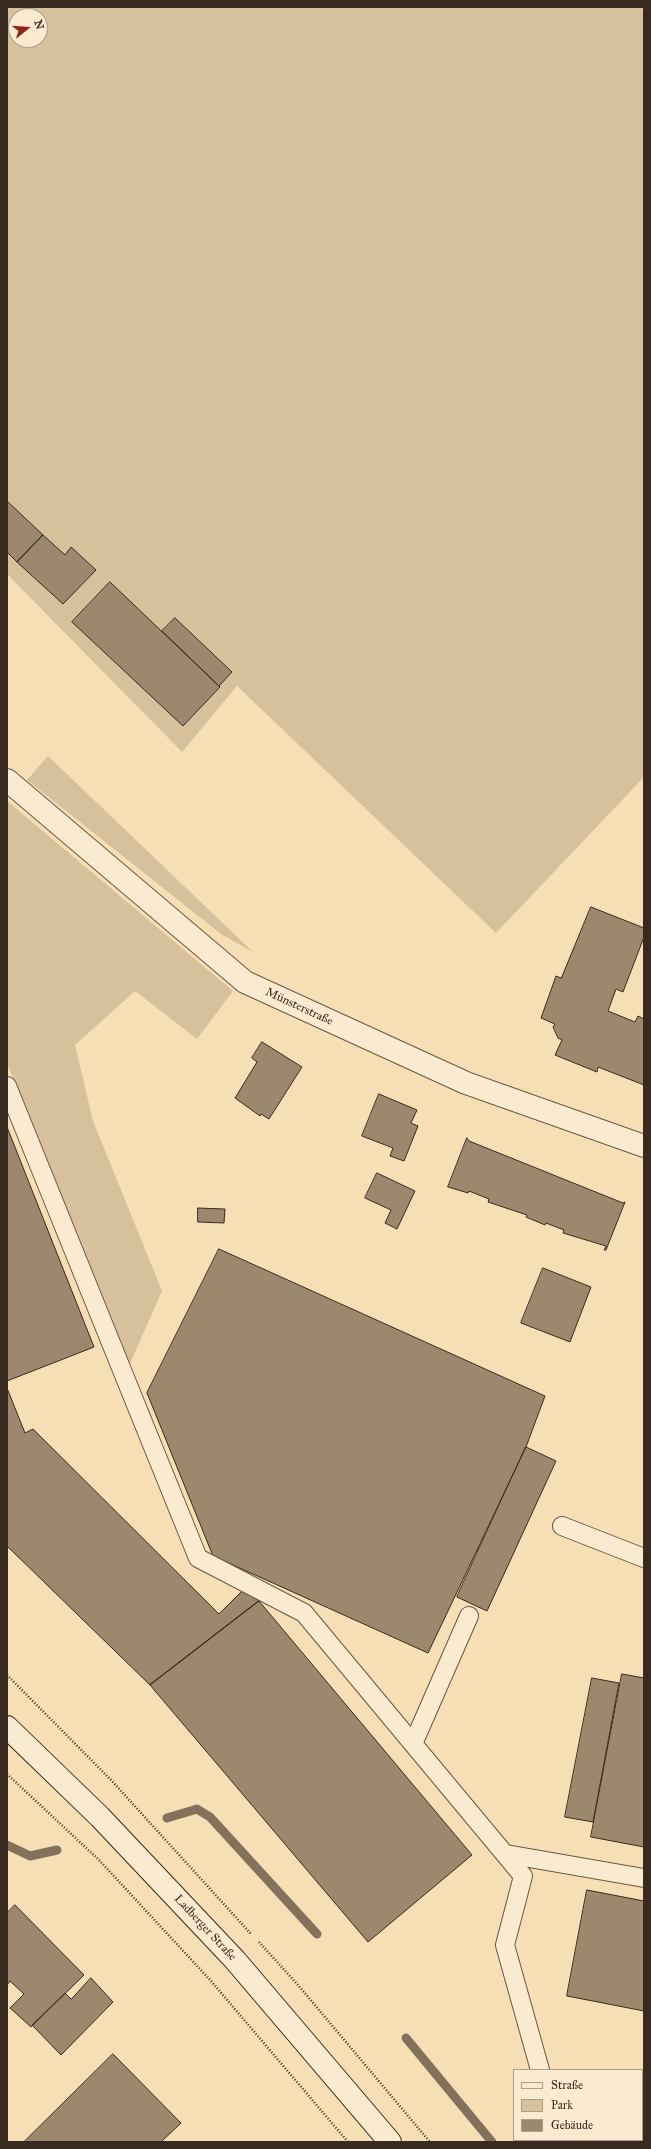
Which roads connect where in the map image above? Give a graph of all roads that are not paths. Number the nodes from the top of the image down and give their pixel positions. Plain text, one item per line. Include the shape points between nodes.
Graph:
1 (7, 780) edge
2 (7, 1086) edge
3 (644, 1146) edge
4 (562, 1526) dead end
5 (644, 1558) edge
6 (469, 1616) dead end
7 (7, 1727) edge
8 (413, 1744) junction
9 (506, 1854) junction
10 (644, 1878) edge
11 (540, 2069) edge
12 (390, 2142) edge

1 - 3 street, Münsterstraße via 245,982 466,1083
2 - 8 lane via 198,1558 304,1613
4 - 5 lane
6 - 8 lane
7 - 12 street, Ladberger Straße via 100,1817 235,1960
8 - 9 lane
9 - 10 lane
9 - 11 lane via 523,1876 505,1945

